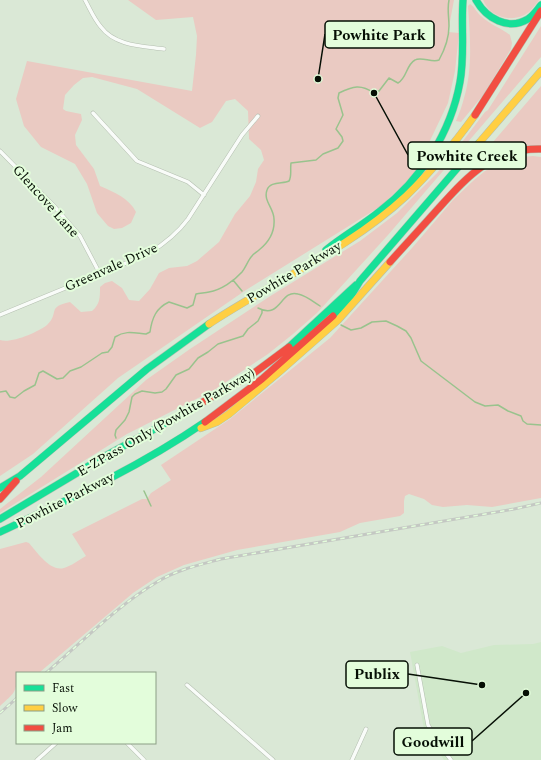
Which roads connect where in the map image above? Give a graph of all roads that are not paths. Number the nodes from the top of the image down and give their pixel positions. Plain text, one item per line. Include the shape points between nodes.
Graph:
1 (85, 0) edge
2 (463, 0) edge
3 (476, 0) edge
4 (541, 5) edge
5 (541, 11) edge
6 (164, 50) dead end
7 (541, 71) edge
8 (93, 113) dead end
9 (258, 116) dead end
10 (541, 149) edge
11 (0, 151) edge
12 (204, 195) junction
13 (313, 262) junction
14 (100, 274) junction
15 (360, 281) junction
16 (0, 315) edge
17 (188, 433) junction
18 (20, 476) junction
19 (0, 488) edge
20 (0, 499) edge
21 (0, 520) edge
22 (0, 532) edge
23 (417, 665) dead end
24 (187, 685) dead end
25 (366, 729) dead end
26 (55, 744) edge
27 (128, 744) edge
28 (37, 760) edge
29 (144, 760) edge
30 (273, 760) edge
31 (352, 760) edge
32 (451, 760) edge

1 - 6 street via 101,28 112,38
2 - 13 highway via 460,81 449,120 436,147 414,179 396,198 333,244
3 - 4 highway via 490,17 510,24 528,19
5 - 13 highway, Powhite Parkway via 453,147 412,190 380,218
7 - 15 highway, Powhite Parkway
8 - 12 street via 137,161 188,182
9 - 12 street, Greenvale Drive
10 - 17 highway via 506,153 475,170 358,300 328,329 229,414 217,422
11 - 14 street, Glencove Lane via 80,236
12 - 14 street, Greenvale Drive via 188,219 166,242 148,254
13 - 18 highway, Powhite Parkway via 226,313 168,353
14 - 16 street, Greenvale Drive
15 - 17 highway, Powhite Parkway via 354,293 297,349 237,399
15 - 21 highway, E-ZPass Only (Powhite Parkway) via 295,342 254,373 107,455
17 - 22 highway, Powhite Parkway via 88,489
18 - 19 highway, Powhite Parkway
18 - 20 highway
23 - 32 street via 428,725
24 - 30 street
25 - 31 street
26 - 28 street
27 - 29 street

